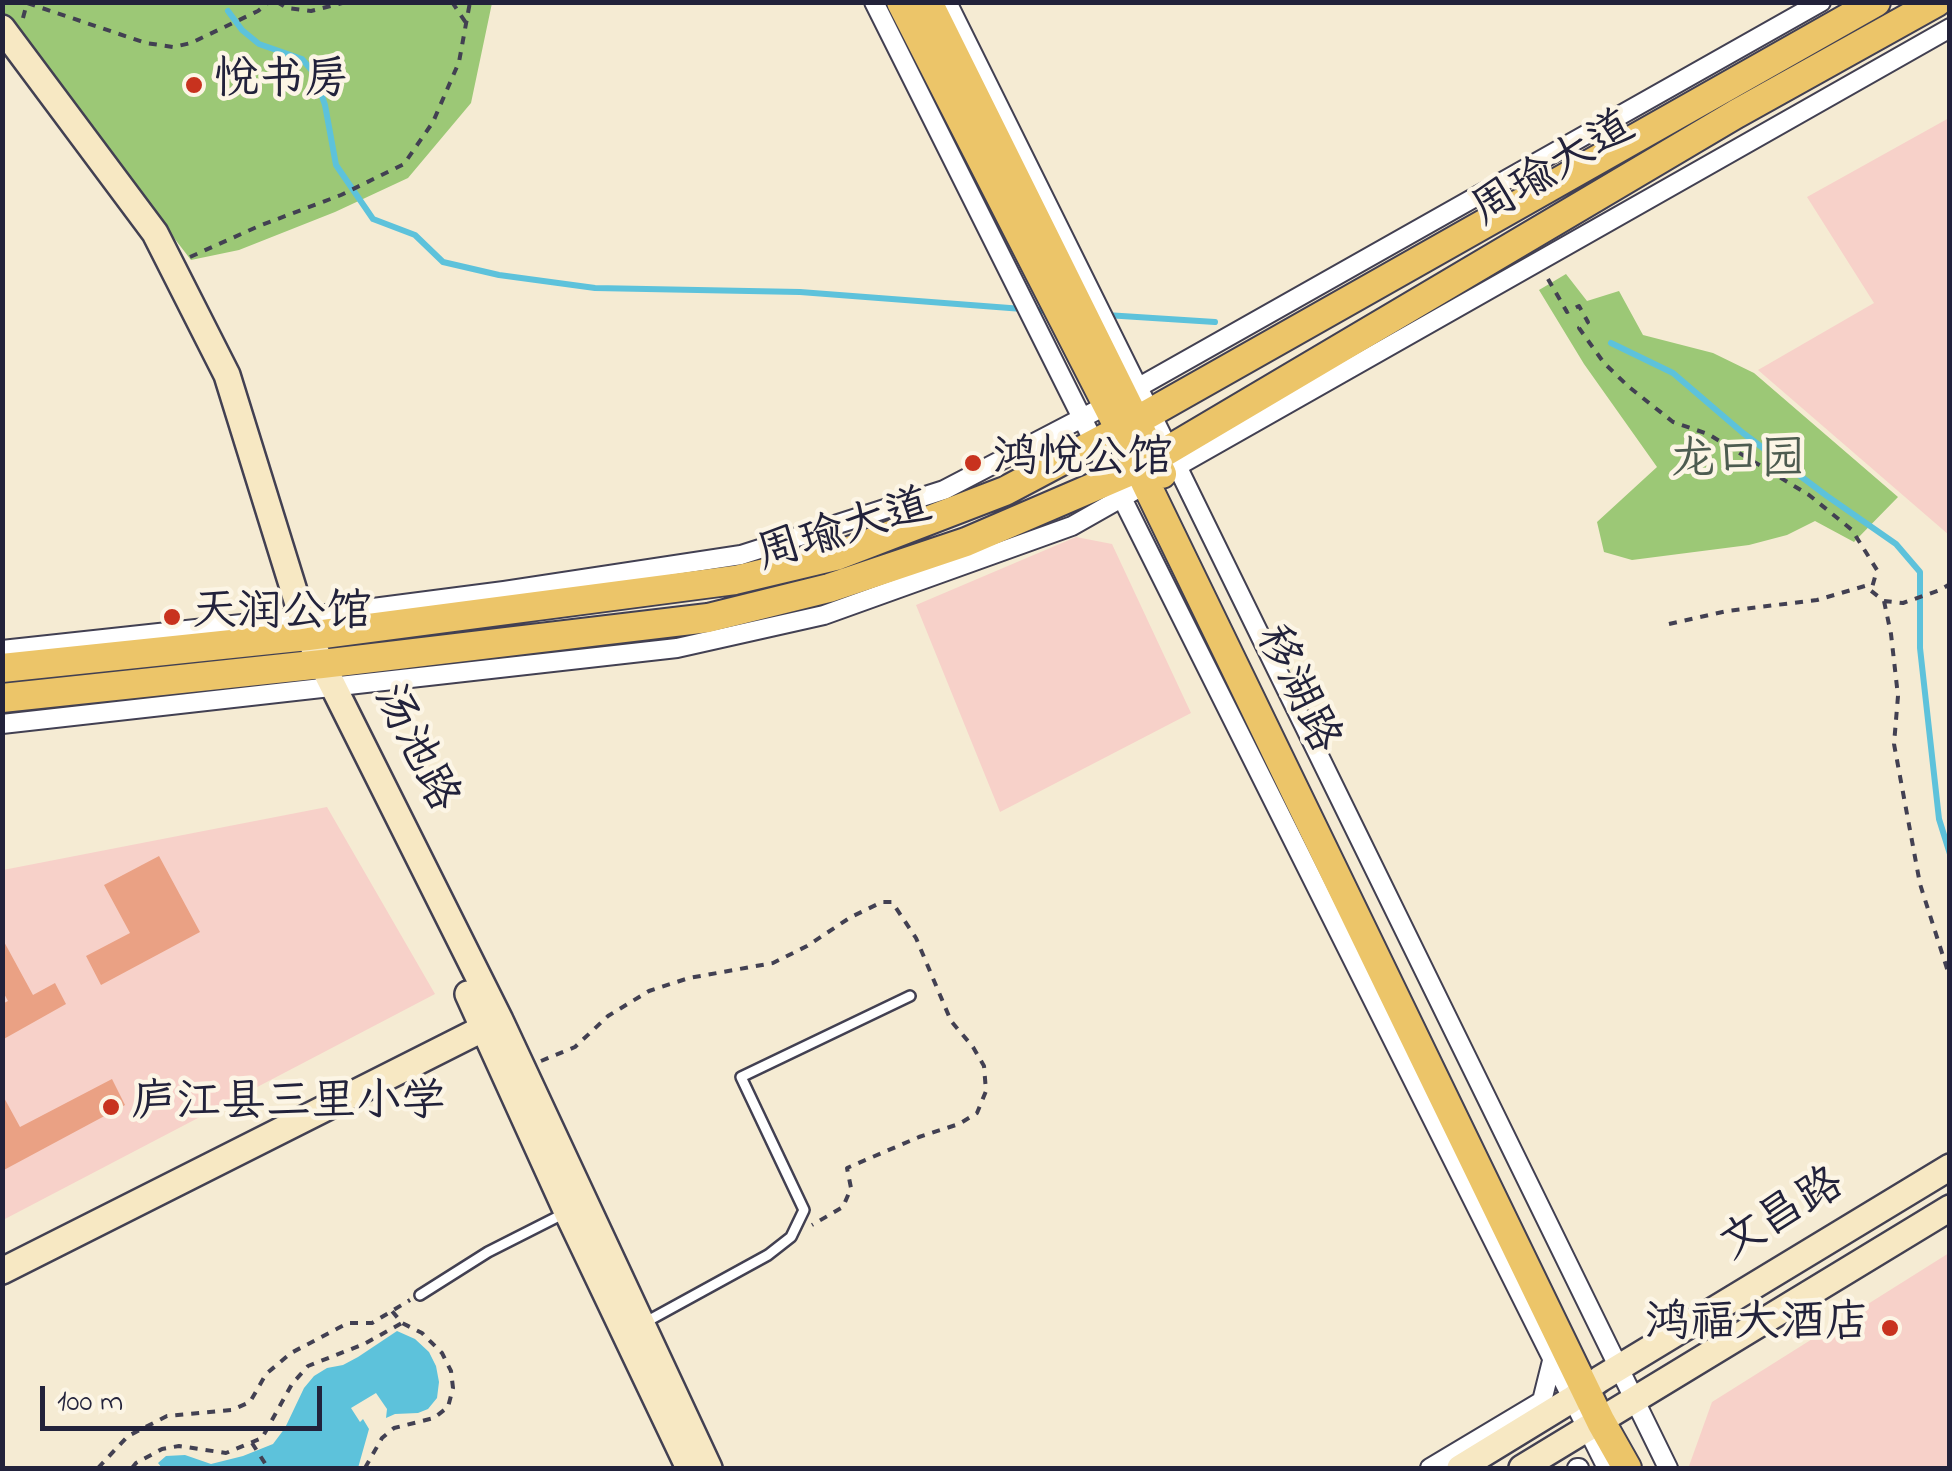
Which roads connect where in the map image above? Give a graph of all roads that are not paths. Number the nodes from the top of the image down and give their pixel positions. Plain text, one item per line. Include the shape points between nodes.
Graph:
1 (874, 2) edge
2 (902, 2) edge
3 (928, 2) edge
4 (947, 2) edge
5 (1821, 2) edge
6 (1876, 2) edge
7 (1937, 2) edge
8 (1950, 28) edge
9 (7, 41) edge
10 (1068, 312) junction
11 (1129, 408) junction
12 (1082, 418) junction
13 (1094, 444) junction
14 (1147, 472) junction
15 (298, 627) junction
16 (2, 650) edge
17 (2, 668) edge
18 (321, 676) junction
19 (2, 698) edge
20 (2, 724) edge
21 (910, 996) dead end
22 (492, 1024) junction
23 (1950, 1166) edge
24 (1950, 1208) edge
25 (567, 1212) junction
26 (2, 1271) edge
27 (420, 1294) road end
28 (642, 1324) junction
29 (1552, 1361) junction
30 (1594, 1384) junction
31 (1610, 1416) junction
32 (689, 1468) edge
33 (709, 1468) edge
34 (1430, 1468) edge
35 (1460, 1468) edge
36 (1522, 1468) edge
37 (1607, 1468) edge
38 (1627, 1468) edge
39 (1647, 1468) edge
40 (1668, 1468) edge

1 - 10 street, 移湖路
2 - 10 main road, 移湖路
3 - 10 main road, 移湖路
4 - 10 street, 移湖路
5 - 11 street
6 - 11 main road, 周瑜大道
7 - 14 main road, 周瑜大道 via 1718,124
8 - 14 street via 1538,262
9 - 15 street, 汤池路 via 144,242 215,382
9 - 15 street, 汤池路 via 155,233 227,375
10 - 11 main road, 移湖路
10 - 11 street, 移湖路
10 - 12 street, 移湖路
11 - 12 street
11 - 13 main road, 周瑜大道
11 - 14 main road, 移湖路
12 - 13 street, 移湖路
12 - 15 street via 944,490 741,555
13 - 14 street, 移湖路
13 - 15 main road, 周瑜大道 via 1005,492 836,556 735,580
14 - 18 main road, 周瑜大道 via 829,588 708,618
14 - 29 street, 移湖路
14 - 30 main road, 移湖路
14 - 30 street, 移湖路
15 - 16 street
15 - 17 main road, 周瑜大道
15 - 18 street, 汤池路
18 - 19 main road, 周瑜大道
18 - 20 street
18 - 22 street, 汤池路
21 - 28 lane via 740,1077 804,1210 791,1237 768,1255
22 - 25 street, 汤池路
22 - 26 street
22 - 28 street, 汤池路
23 - 30 street, 文昌路
24 - 31 street, 文昌路
25 - 27 lane
25 - 32 street, 汤池路
28 - 33 street, 汤池路
29 - 30 street, 移湖路
29 - 34 street via 1542,1401
30 - 31 main road, 移湖路
30 - 31 street
30 - 35 street, 文昌路
31 - 36 street, 文昌路
31 - 37 street
31 - 38 main road
31 - 39 main road
31 - 40 street

